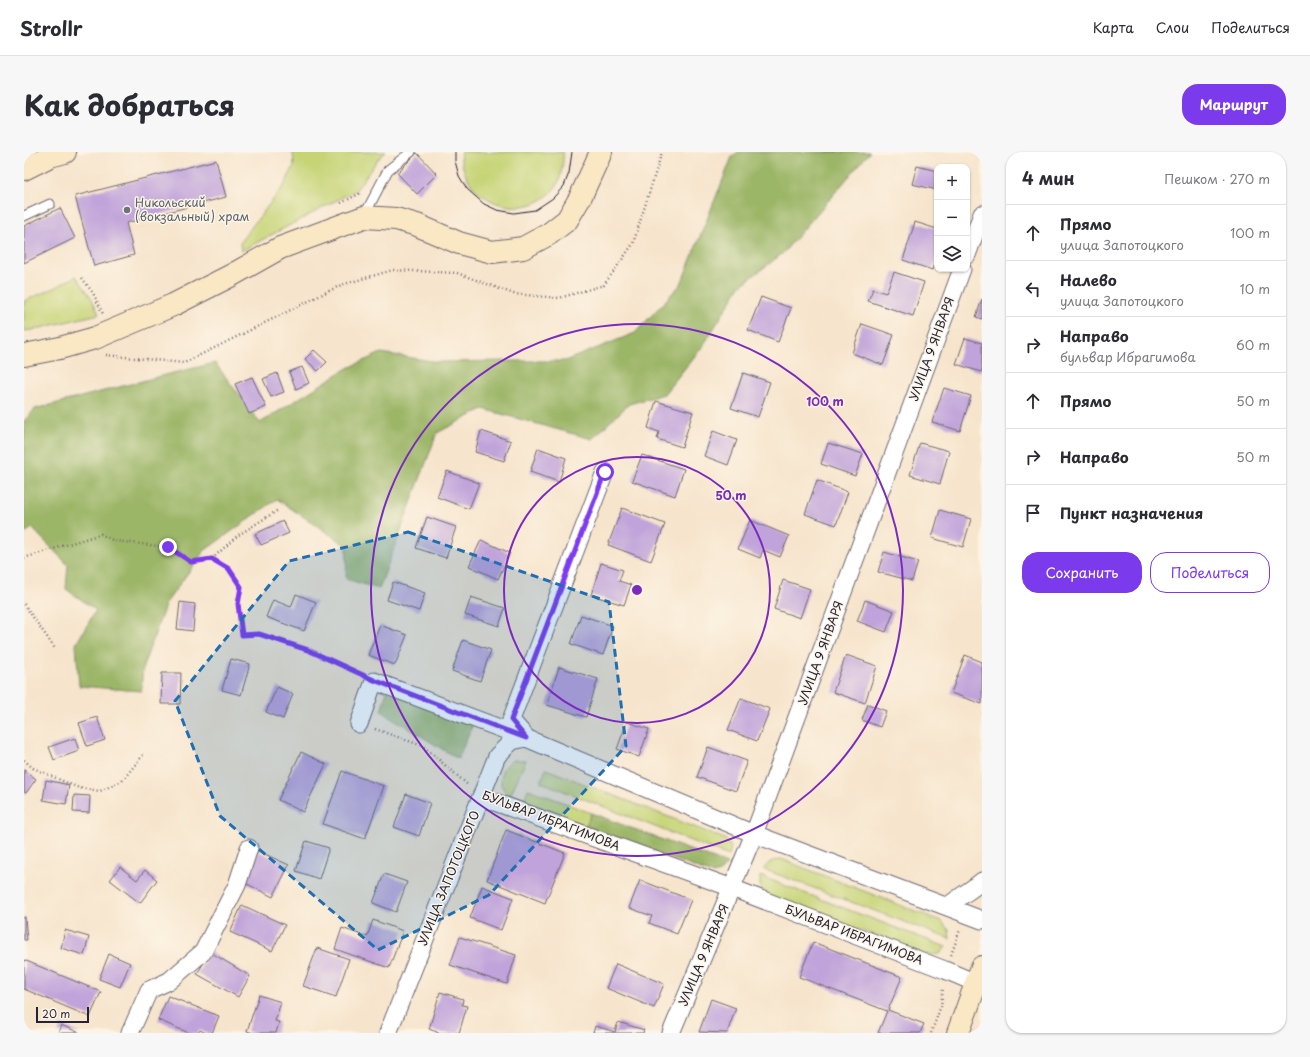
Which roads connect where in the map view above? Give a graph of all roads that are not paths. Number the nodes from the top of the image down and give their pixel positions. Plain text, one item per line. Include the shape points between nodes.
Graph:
1 (65, 152) edge
2 (411, 152) edge
3 (601, 152) edge
4 (24, 169) edge
5 (50, 204) dead end
6 (982, 214) edge
7 (24, 216) edge
8 (364, 217) junction
9 (970, 246) edge
10 (961, 272) edge
11 (24, 355) edge
12 (605, 472) dead end
13 (359, 724) road end
14 (526, 738) junction
15 (481, 797) junction
16 (754, 834) junction
17 (249, 848) dead end
18 (982, 881) edge
19 (732, 888) junction
20 (948, 906) junction
21 (982, 920) edge
22 (980, 979) edge
23 (130, 1033) edge
24 (388, 1033) edge
25 (671, 1033) edge
26 (958, 1033) edge

1 - 4 street via 50,156
2 - 8 lane via 388,170
3 - 8 street via 567,220 549,234 523,248 492,252 458,243 396,219
5 - 7 lane
6 - 9 street
8 - 11 street via 280,248 232,276 179,302 95,338
10 - 16 street, УЛИЦА 9 ЯНВАРЯ
12 - 14 street via 511,720
13 - 14 street via 374,680
14 - 15 street, УЛИЦА ЗАПОТОЦКОГО via 512,741 497,756
14 - 16 street
15 - 19 street, БУЛЬВАР ИБРАГИМОВА
15 - 24 street, УЛИЦА ЗАПОТОЦКОГО
16 - 19 street, УЛИЦА 9 ЯНВАРЯ
16 - 20 street
17 - 23 street via 236,886 203,952 169,981 149,990
18 - 20 street
19 - 22 street, БУЛЬВАР ИБРАГИМОВА via 945,970
19 - 25 street, УЛИЦА 9 ЯНВАРЯ
20 - 21 street
22 - 26 street

